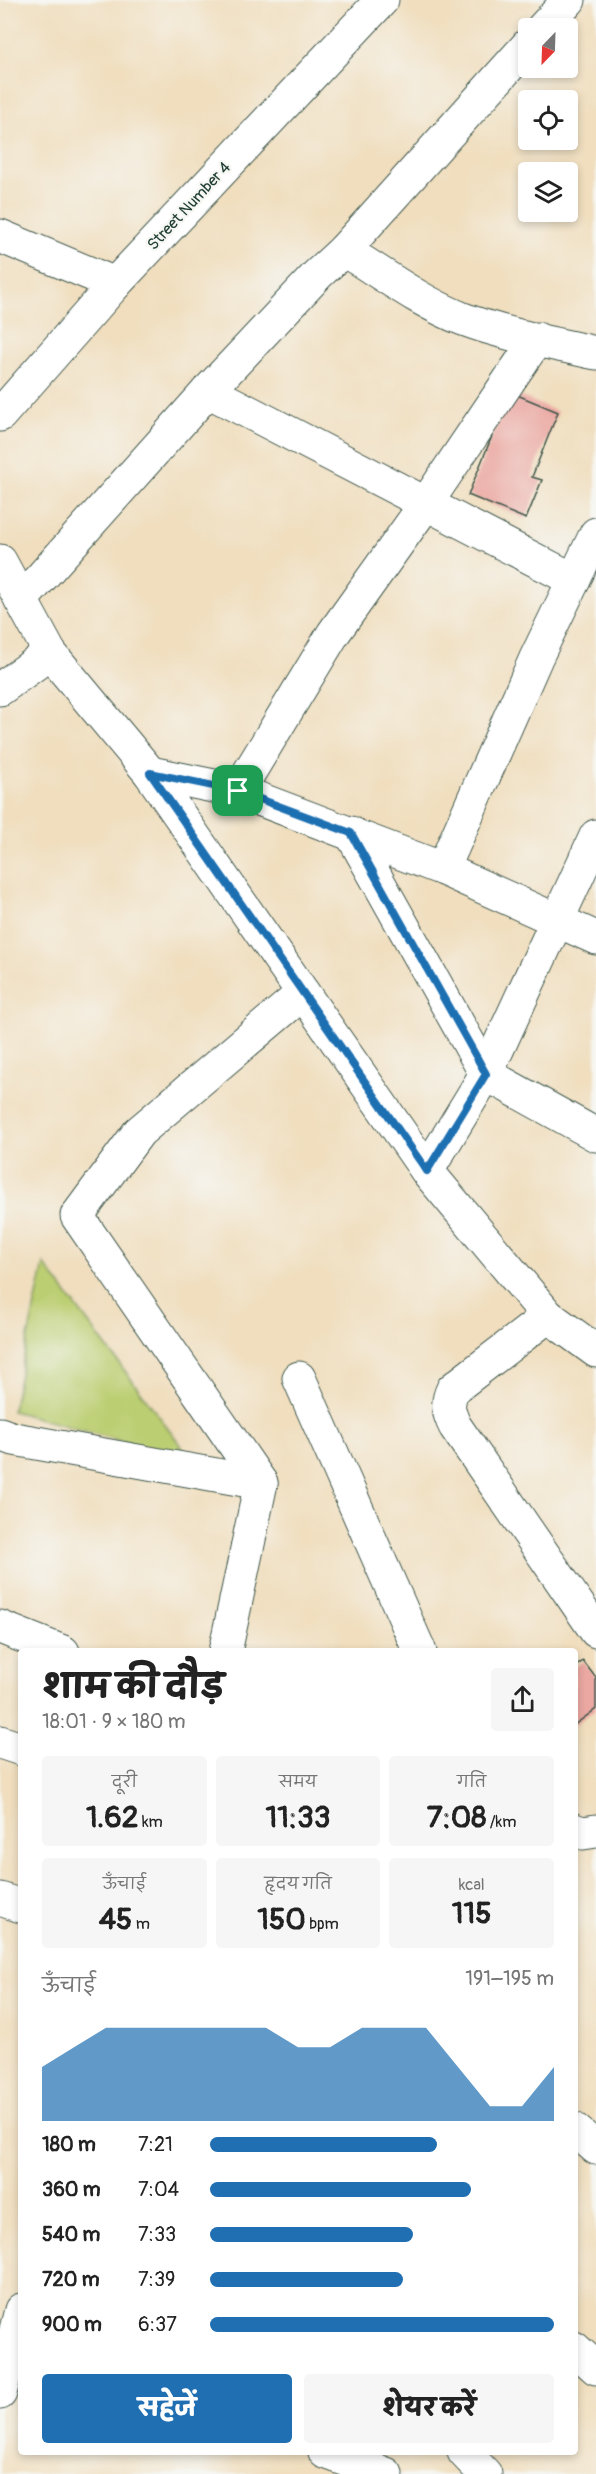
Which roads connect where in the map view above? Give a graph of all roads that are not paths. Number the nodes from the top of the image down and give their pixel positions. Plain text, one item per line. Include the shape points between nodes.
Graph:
1 (382, 0) edge
2 (569, 0) edge
3 (552, 18) edge
4 (518, 56) edge
5 (0, 236) edge
6 (344, 250) junction
7 (115, 284) junction
8 (537, 339) junction
9 (596, 353) edge
10 (208, 392) junction
11 (0, 415) edge
12 (425, 505) junction
13 (596, 534) edge
14 (0, 561) edge
15 (573, 580) junction
16 (21, 600) junction
17 (50, 653) junction
18 (0, 689) edge
19 (150, 773) junction
20 (238, 791) junction
21 (351, 833) junction
22 (596, 836) edge
23 (443, 869) junction
24 (558, 922) junction
25 (596, 938) edge
26 (303, 993) junction
27 (486, 1074) junction
28 (596, 1135) edge
29 (427, 1171) junction
30 (548, 1316) junction
31 (596, 1351) edge
32 (298, 1378) dead end
33 (0, 1434) edge
34 (261, 1483) junction
35 (0, 1627) edge
36 (596, 1631) edge
37 (53, 1648) edge
38 (226, 1648) edge
39 (418, 1648) edge
40 (0, 1742) edge
41 (18, 1748) edge
42 (578, 1831) edge
43 (596, 1831) edge
44 (0, 1899) edge
45 (18, 1905) edge
46 (578, 2132) edge
47 (596, 2148) edge
48 (17, 2343) edge
49 (578, 2352) edge
50 (596, 2368) edge
51 (0, 2393) edge
52 (333, 2455) edge
53 (467, 2455) edge
54 (386, 2474) edge
55 (485, 2474) edge

1 - 7 street, Street Number 4
2 - 3 street
4 - 6 street
5 - 7 street
6 - 8 street via 461,318
6 - 10 street
7 - 11 street, Street Number 4
8 - 9 street
8 - 12 street
10 - 12 street
10 - 16 street
12 - 15 street
12 - 20 street via 333,634
13 - 15 street
14 - 16 street
15 - 23 street
16 - 17 street
17 - 18 street
17 - 19 street
19 - 20 street
19 - 26 street
20 - 21 street
21 - 23 street
21 - 27 street
22 - 24 street
23 - 24 street
24 - 25 street
24 - 27 street
26 - 29 street
26 - 34 street via 139,1132 77,1216
27 - 28 street
27 - 29 street
29 - 30 street
30 - 31 street
30 - 36 street via 453,1389 448,1412
32 - 39 street
33 - 34 street via 14,1440
34 - 38 street
35 - 37 street
40 - 41 street
42 - 43 street
44 - 45 street
46 - 47 street
48 - 51 street
49 - 50 street
52 - 54 street
53 - 55 street

